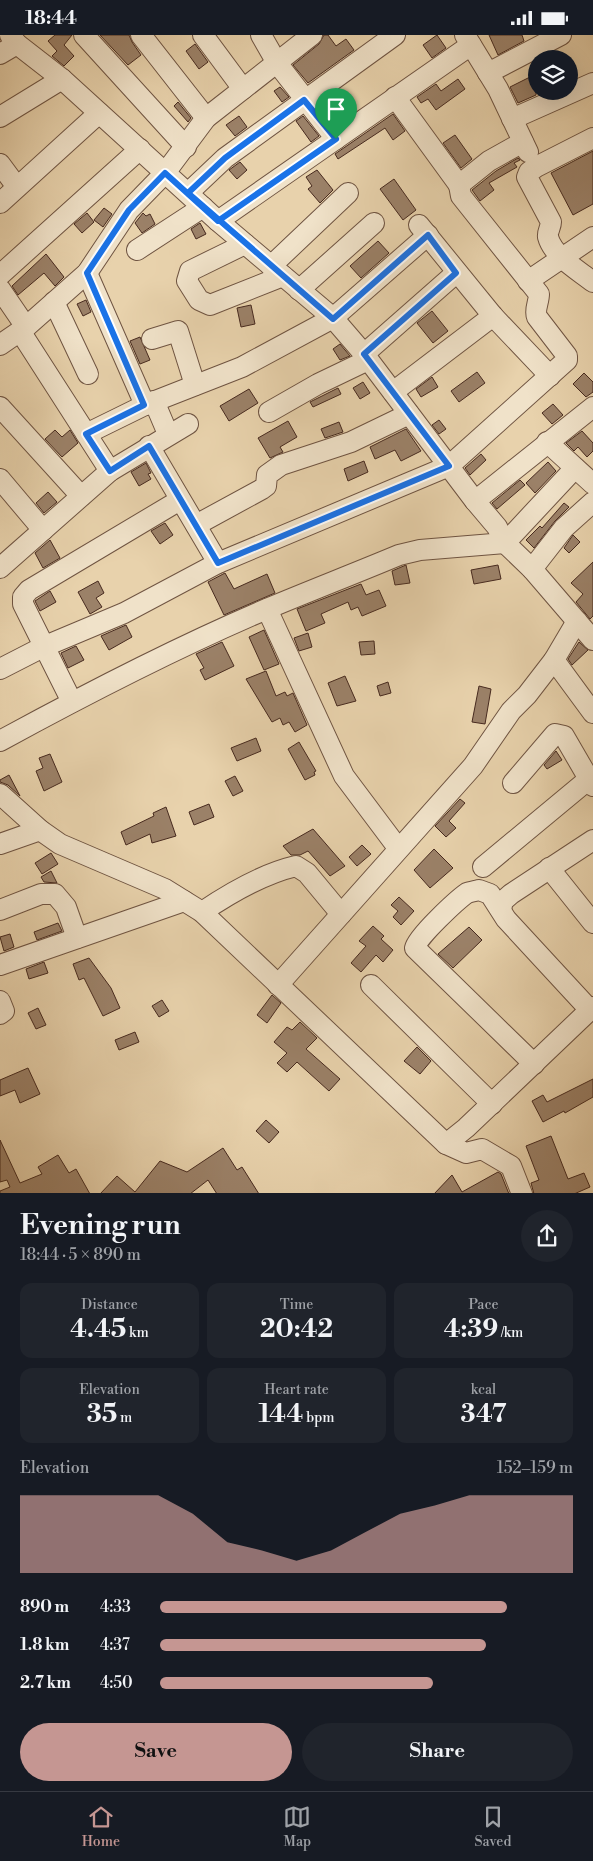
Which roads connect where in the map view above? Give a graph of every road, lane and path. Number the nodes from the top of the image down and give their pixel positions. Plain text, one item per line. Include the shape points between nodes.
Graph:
1 (84, 35) edge
2 (203, 35) edge
3 (261, 35) edge
4 (312, 35) edge
5 (395, 35) edge
6 (561, 35) edge
7 (150, 38) edge
8 (468, 40) edge
9 (9, 44) edge
10 (277, 63) junction
11 (488, 73) junction
12 (62, 79) junction
13 (593, 83) edge
14 (243, 89) junction
15 (395, 97) junction
16 (304, 100) junction
17 (99, 113) junction
18 (0, 117) edge
19 (206, 118) junction
20 (512, 119) junction
21 (593, 138) edge
22 (336, 139) junction
23 (523, 142) junction
24 (186, 147) junction
25 (140, 149) junction
26 (0, 164) edge
27 (536, 167) junction
28 (165, 173) junction
29 (459, 185) junction
30 (17, 187) junction
31 (188, 193) junction
32 (348, 193) dead end
33 (0, 203) edge
34 (203, 207) junction
35 (218, 221) junction
36 (374, 223) dead end
37 (593, 237) edge
38 (245, 244) junction
39 (138, 250) dead end
40 (562, 258) junction
41 (277, 271) junction
42 (87, 273) junction
43 (456, 273) junction
44 (0, 275) edge
45 (528, 281) junction
46 (593, 282) edge
47 (0, 289) edge
48 (299, 290) junction
49 (54, 302) junction
50 (492, 316) junction
51 (333, 319) junction
52 (23, 329) junction
53 (152, 339) dead end
54 (0, 345) edge
55 (366, 357) junction
56 (88, 374) dead end
57 (550, 376) junction
58 (195, 385) junction
59 (393, 392) junction
60 (149, 403) junction
61 (0, 407) edge
62 (593, 407) edge
63 (269, 412) dead end
64 (409, 414) junction
65 (188, 424) dead end
66 (86, 434) junction
67 (168, 434) junction
68 (547, 442) junction
69 (149, 446) junction
70 (449, 466) junction
71 (575, 468) junction
72 (110, 471) junction
73 (0, 479) edge
74 (593, 484) edge
75 (81, 496) junction
76 (180, 500) junction
77 (475, 501) junction
78 (593, 502) edge
79 (196, 525) junction
80 (44, 529) junction
81 (505, 543) junction
82 (218, 563) junction
83 (0, 568) edge
84 (532, 569) junction
85 (268, 609) junction
86 (576, 621) junction
87 (593, 640) edge
88 (43, 647) junction
89 (554, 660) junction
90 (0, 669) edge
91 (72, 702) junction
92 (593, 713) edge
93 (0, 741) edge
94 (513, 783) dead end
95 (591, 783) edge
96 (0, 794) edge
97 (40, 830) junction
98 (592, 842) edge
99 (0, 844) edge
100 (398, 848) junction
101 (482, 867) dead end
102 (549, 867) junction
103 (184, 901) junction
104 (501, 909) junction
105 (0, 910) edge
106 (202, 912) junction
107 (341, 913) junction
108 (593, 923) edge
109 (77, 938) junction
110 (0, 965) edge
111 (278, 985) junction
112 (371, 985) dead end
113 (0, 1001) edge
114 (592, 1009) edge
115 (0, 1014) edge
116 (534, 1064) junction
117 (492, 1104) junction
118 (446, 1144) junction
119 (522, 1193) edge

1 - 24 street
2 - 14 street
3 - 10 street
4 - 10 street
5 - 16 street
6 - 11 street
7 - 19 street
8 - 11 street
8 - 15 street
9 - 12 street
10 - 14 street
10 - 16 street
11 - 20 street
12 - 17 street
12 - 18 street
13 - 20 street
14 - 19 street
15 - 22 street
15 - 29 street
16 - 22 street
16 - 31 street via 225,158
17 - 25 street
17 - 30 street
19 - 24 street
20 - 23 street
21 - 27 street
22 - 35 street
23 - 27 street
23 - 29 street via 489,161
24 - 28 street
25 - 28 street
25 - 44 street
26 - 30 street
27 - 40 street via 527,177 551,222 547,234 549,240
28 - 31 street
28 - 42 street via 129,210
29 - 45 street via 461,195
30 - 33 street
31 - 34 street
32 - 41 street
34 - 35 street
34 - 39 street
35 - 38 street
36 - 48 street
37 - 40 street
38 - 41 street
38 - 41 street via 190,271 187,281 199,301 210,305
40 - 45 street
40 - 46 street
41 - 48 street
42 - 49 street
42 - 60 street
43 - 50 street
43 - 51 street via 423,230
43 - 55 street
45 - 57 street via 538,294 537,317 567,356
47 - 52 street
48 - 51 street
49 - 52 street
49 - 56 street
50 - 57 street
50 - 59 street
51 - 55 street
51 - 58 street via 242,367
52 - 54 street
52 - 66 street
53 - 58 street via 178,331
55 - 59 street
55 - 63 street
57 - 70 street
58 - 60 street
59 - 64 street
60 - 66 street
60 - 67 street
61 - 75 street
62 - 68 street
64 - 70 street
64 - 79 street via 351,442 281,465 267,475 266,486 262,489
65 - 67 street
66 - 72 street
67 - 69 street
68 - 71 street
68 - 77 street
69 - 72 street
69 - 76 street
70 - 77 street
70 - 82 street
71 - 74 street
71 - 81 street
72 - 75 street
73 - 80 street
75 - 80 street
76 - 79 street
76 - 88 street via 29,590 22,604
77 - 81 street via 497,527
78 - 84 street via 564,528
79 - 82 street
80 - 83 street
81 - 84 street
81 - 85 street via 420,550 399,555
82 - 88 street via 124,613
84 - 86 street
85 - 91 street
85 - 100 street via 344,776
86 - 87 street
86 - 89 street
88 - 90 street
88 - 91 street
89 - 92 street
89 - 100 street via 511,711 473,766
91 - 93 street
94 - 95 street via 555,734 564,736
95 - 101 street
96 - 97 street
97 - 99 street
97 - 103 street via 60,844 165,889
98 - 102 street
100 - 107 street
102 - 104 street via 503,901
102 - 108 street
103 - 106 street
103 - 109 street
104 - 114 street via 506,919
104 - 116 street via 490,894 479,890 467,893 416,942 415,948
105 - 109 street via 41,894 55,894 66,907
106 - 107 street via 223,897 278,870 296,866 307,873
106 - 111 street
107 - 111 street
109 - 110 street
111 - 118 street
112 - 117 street
113 - 115 street via 4,1011
114 - 116 street
116 - 117 street
117 - 118 street
118 - 119 street via 466,1153 482,1149 511,1166

